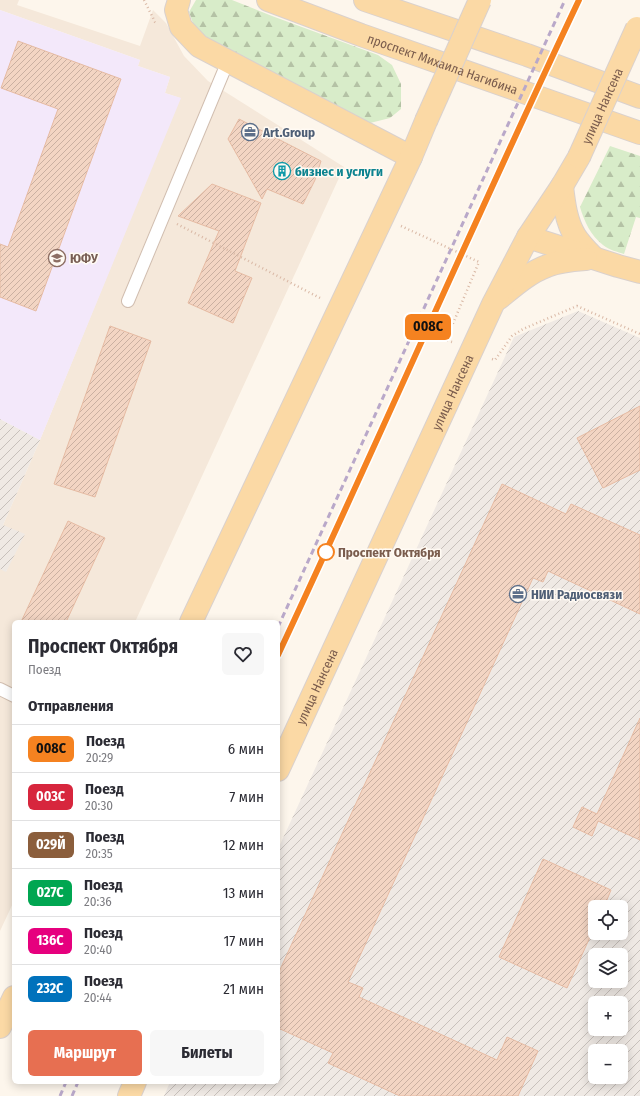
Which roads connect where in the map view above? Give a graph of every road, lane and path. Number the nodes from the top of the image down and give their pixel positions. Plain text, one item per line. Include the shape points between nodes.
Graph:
1 (179, 0) edge
2 (268, 0) edge
3 (365, 0) edge
4 (480, 0) edge
5 (638, 26) edge
6 (228, 61) junction
7 (640, 97) edge
8 (640, 133) edge
9 (411, 157) junction
10 (562, 186) junction
11 (163, 217) junction
12 (399, 225) dead end
13 (528, 237) junction
14 (594, 258) junction
15 (640, 272) edge
16 (128, 301) dead end
17 (493, 304) junction
18 (339, 307) junction
19 (640, 334) edge
20 (471, 350) junction
21 (192, 620) edge
22 (0, 689) edge
23 (12, 695) edge
24 (280, 766) edge
25 (12, 1001) edge
26 (0, 1027) edge
27 (134, 1084) edge
28 (129, 1096) edge

1 - 6 main road via 176,10 181,27 199,46
2 - 8 main road, проспект Михаила Нагибина
3 - 7 main road via 527,55
4 - 9 main road, bridge
5 - 10 main road, улица Нансена, bridge via 579,157
6 - 9 main road
6 - 11 lane
9 - 18 main road
10 - 13 main road, улица Нансена
10 - 14 main road via 571,228 579,242
11 - 16 lane
11 - 18 path
12 - 20 path via 479,262 446,340
13 - 14 main road
13 - 17 main road, улица Нансена
14 - 15 main road
14 - 17 main road via 547,266 525,278
17 - 20 main road, улица Нансена
18 - 21 main road
19 - 20 path via 577,306 523,328 512,336 495,360
20 - 24 main road, улица Нансена
22 - 23 lane
25 - 26 main road
27 - 28 main road

